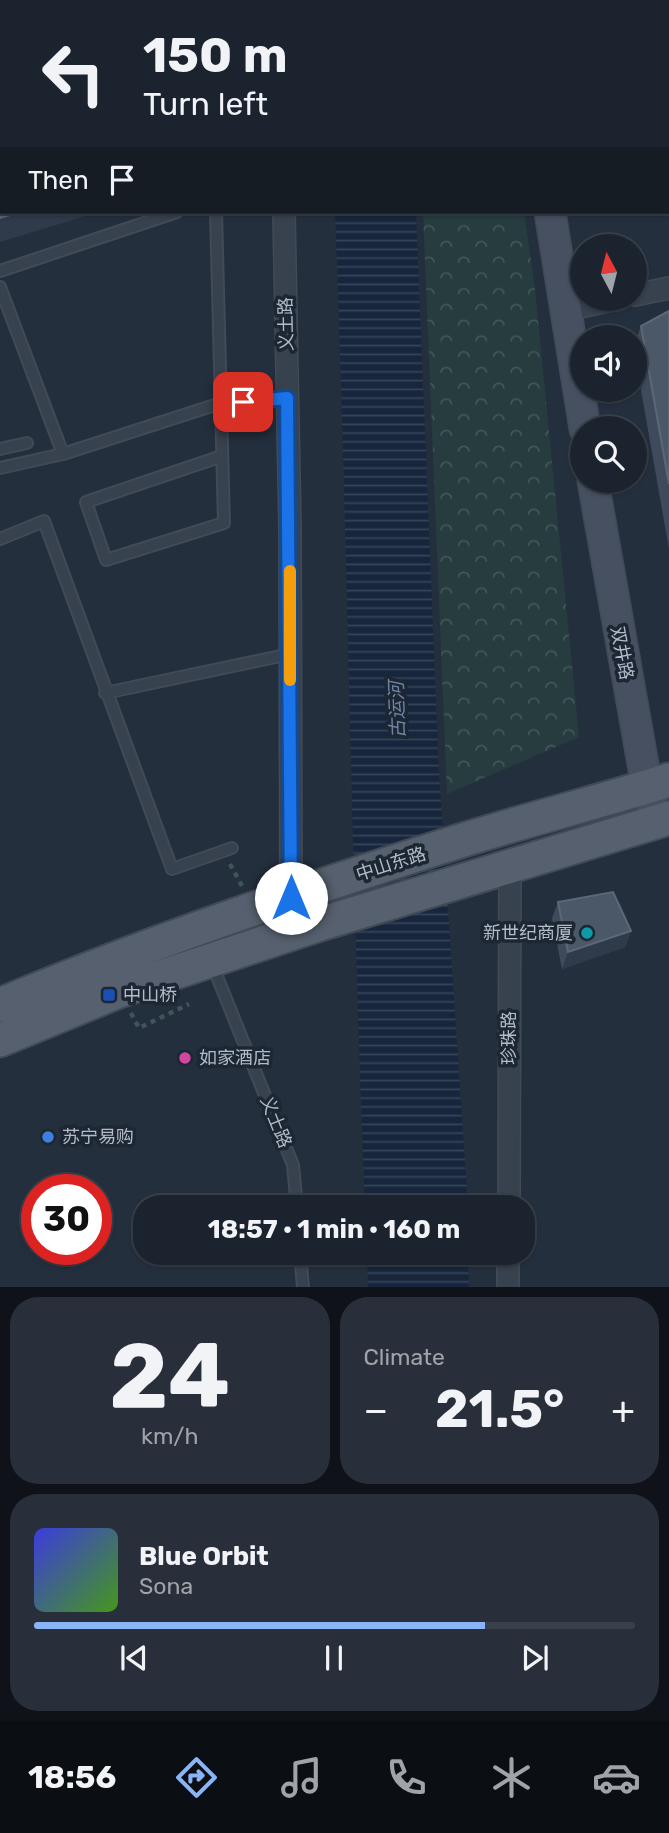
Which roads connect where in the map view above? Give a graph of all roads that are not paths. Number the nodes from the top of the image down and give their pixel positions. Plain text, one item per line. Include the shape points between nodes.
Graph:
1 (171, 214) edge
2 (216, 214) edge
3 (284, 214) edge
4 (550, 214) edge
5 (0, 271) edge
6 (0, 287) edge
7 (669, 288) edge
8 (648, 292) edge
9 (570, 309) edge
10 (566, 310) junction
11 (287, 398) junction
12 (221, 403) junction
13 (583, 416) edge
14 (27, 443) dead end
15 (0, 449) edge
16 (63, 454) junction
17 (222, 456) junction
18 (0, 468) edge
19 (595, 493) edge
20 (0, 539) edge
21 (290, 654) junction
22 (105, 693) junction
23 (658, 783) edge
24 (663, 820) edge
25 (232, 848) dead end
26 (510, 868) junction
27 (291, 898) junction
28 (211, 961) junction
29 (0, 1005) edge
30 (0, 1040) edge
31 (296, 1195) edge
32 (509, 1195) edge
33 (301, 1265) edge
34 (508, 1265) edge
35 (303, 1287) edge
36 (508, 1287) edge

1 - 5 lane
2 - 12 lane
3 - 11 street, 义土路
4 - 10 street
6 - 16 lane
7 - 8 street
9 - 10 street
10 - 13 street
11 - 12 lane
11 - 21 street, 义土路
12 - 16 lane
12 - 17 lane
14 - 15 lane
16 - 18 lane
17 - 17 lane via 224,523 106,560 86,502
19 - 23 street, 双井路 via 607,570
20 - 22 lane via 44,522
21 - 22 lane
21 - 27 street, 义土路
22 - 25 lane via 172,869
23 - 24 street, 双井路
23 - 27 main road, 中山东路 via 461,841
24 - 26 main road, 中山东路
26 - 28 main road, 中山东路
26 - 32 street, 珍珠路
27 - 29 main road, 中山东路 via 95,965
28 - 30 main road, 中山东路 via 119,991
28 - 31 lane, 义士路 via 293,1166
33 - 35 lane
34 - 36 street

